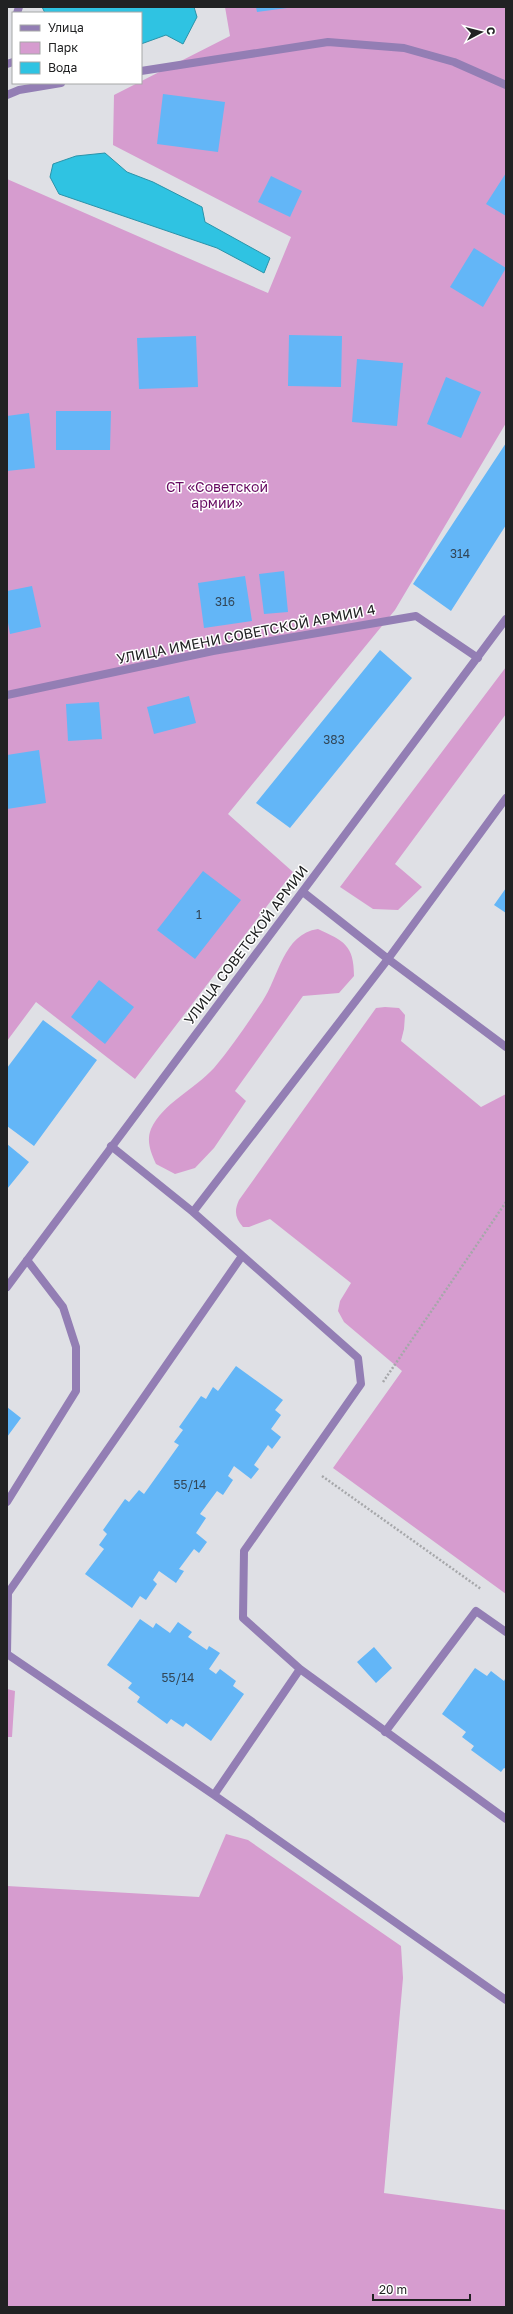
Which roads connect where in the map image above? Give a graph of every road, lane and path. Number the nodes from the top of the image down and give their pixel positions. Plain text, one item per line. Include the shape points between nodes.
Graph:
1 (142, 71) edge
2 (49, 84) edge
3 (37, 85) edge
4 (506, 85) edge
5 (7, 95) edge
6 (506, 619) edge
7 (478, 658) junction
8 (7, 695) edge
9 (506, 798) edge
10 (303, 892) junction
11 (388, 959) junction
12 (506, 1047) edge
13 (111, 1146) junction
14 (506, 1202) edge
15 (193, 1212) junction
16 (242, 1256) junction
17 (27, 1260) junction
18 (7, 1287) edge
19 (361, 1384) junction
20 (305, 1464) junction
21 (7, 1502) edge
22 (487, 1594) dead end
23 (506, 1632) edge
24 (300, 1669) junction
25 (385, 1732) junction
26 (214, 1795) junction
27 (506, 1819) edge
28 (506, 2000) edge

1 - 4 street via 328,42 404,48 454,62
2 - 3 street
3 - 5 street
6 - 7 street, УЛИЦА СОВЕТСКОЙ АРМИИ
7 - 8 street, УЛИЦА ИМЕНИ СОВЕТСКОЙ АРМИИ 4 via 416,616 213,651
7 - 10 street, УЛИЦА СОВЕТСКОЙ АРМИИ
9 - 11 street
10 - 11 street
10 - 13 street, УЛИЦА СОВЕТСКОЙ АРМИИ
11 - 12 street
11 - 15 street
13 - 15 street
13 - 17 street, УЛИЦА СОВЕТСКОЙ АРМИИ
14 - 19 path via 380,1386
15 - 16 street
16 - 19 street via 358,1358
16 - 26 street via 8,1593 7,1654
17 - 18 street, УЛИЦА СОВЕТСКОЙ АРМИИ
17 - 21 street via 63,1306 76,1347 76,1391
19 - 20 street
20 - 22 path
20 - 24 street via 244,1551 243,1618
23 - 25 street via 476,1611
24 - 25 street
24 - 26 street
25 - 27 street
26 - 28 street

